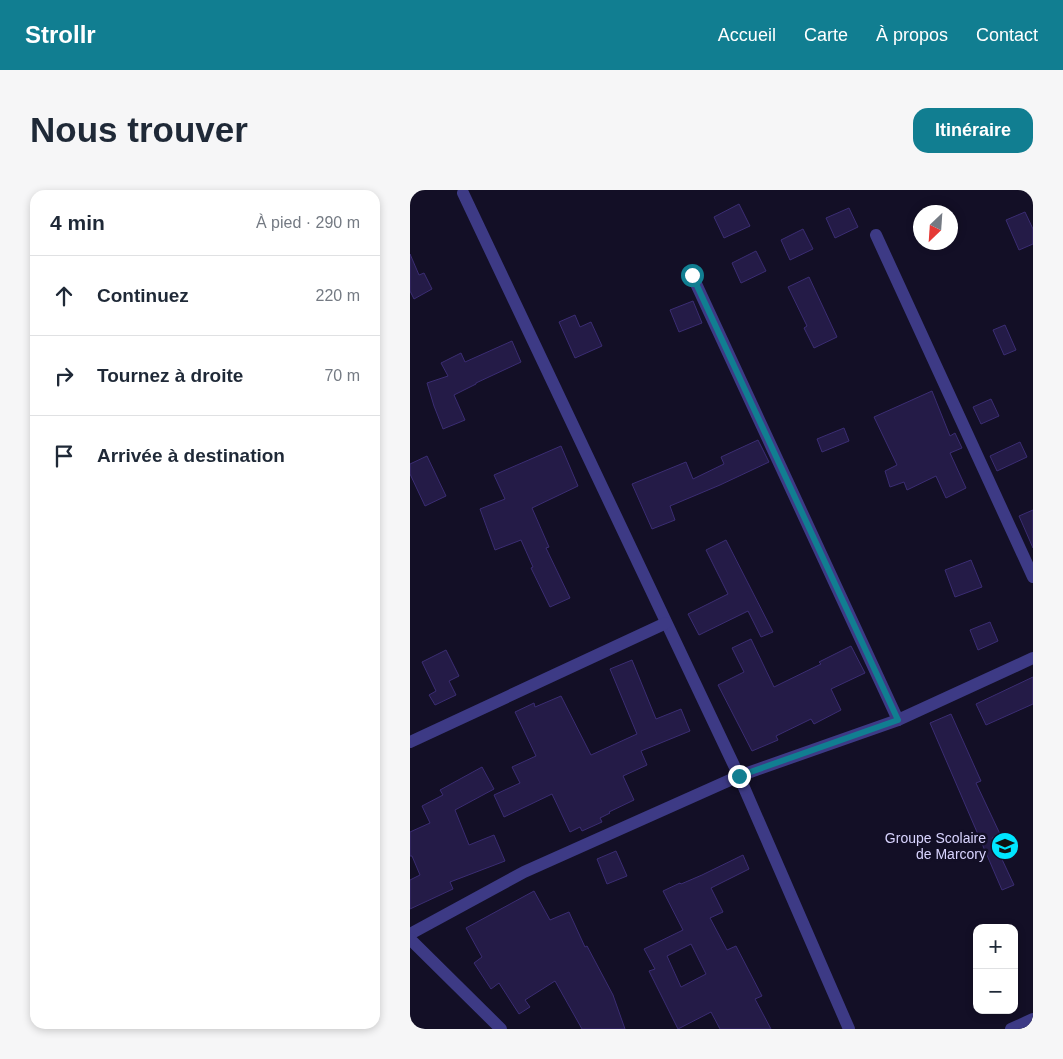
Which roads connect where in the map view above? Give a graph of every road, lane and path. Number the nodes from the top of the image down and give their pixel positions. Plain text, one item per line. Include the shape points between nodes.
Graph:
1 (463, 193) dead end
2 (876, 235) dead end
3 (692, 275) dead end
4 (1033, 577) edge
5 (666, 624) junction
6 (1033, 658) edge
7 (898, 720) junction
8 (410, 742) edge
9 (739, 776) junction
10 (410, 934) edge
11 (410, 939) edge
12 (1033, 1019) edge
13 (501, 1029) edge
14 (849, 1029) edge
15 (1011, 1029) edge

1 - 5 street
2 - 4 street
3 - 7 street
5 - 8 street
5 - 9 street
6 - 7 street
7 - 9 street
9 - 10 street via 524,872
9 - 14 street
11 - 13 street
12 - 15 street

